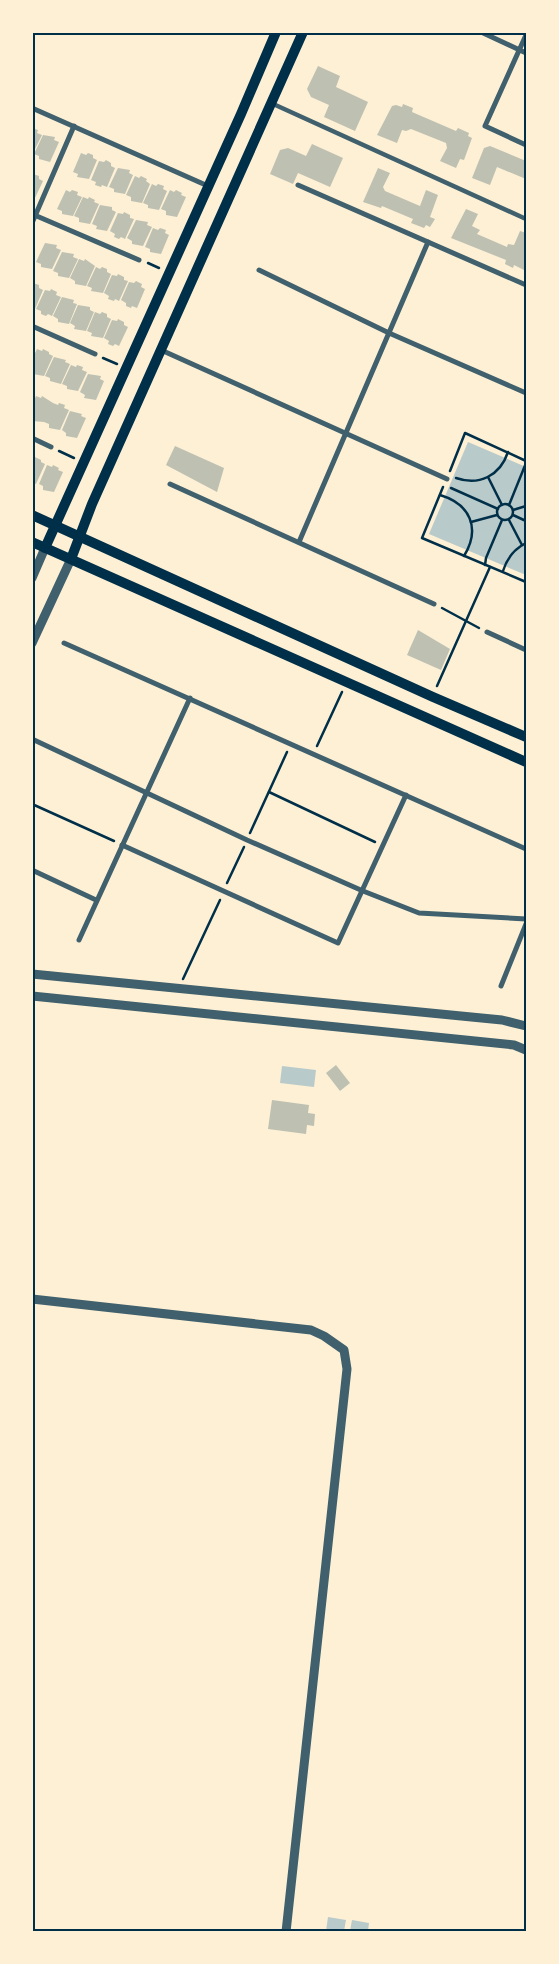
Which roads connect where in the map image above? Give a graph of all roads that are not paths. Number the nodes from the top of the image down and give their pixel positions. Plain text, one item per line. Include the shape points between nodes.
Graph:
1 (276, 32) edge
2 (303, 32) edge
3 (481, 32) edge
4 (526, 34) edge
5 (519, 50) junction
6 (526, 53) edge
7 (271, 102) junction
8 (32, 108) edge
9 (74, 126) junction
10 (526, 145) edge
11 (298, 185) dead end
12 (208, 186) junction
13 (34, 215) edge
14 (526, 219) edge
15 (32, 223) edge
16 (428, 242) junction
17 (140, 260) road end
18 (259, 270) dead end
19 (526, 285) edge
20 (32, 326) edge
21 (389, 333) junction
22 (161, 350) junction
23 (95, 354) road end
24 (526, 393) edge
25 (345, 434) junction
26 (32, 438) edge
27 (50, 447) road end
28 (447, 479) road end
29 (170, 484) dead end
30 (32, 515) edge
31 (55, 525) junction
32 (80, 536) junction
33 (32, 542) edge
34 (299, 542) junction
35 (45, 548) junction
36 (70, 559) junction
37 (32, 578) edge
38 (434, 604) road end
39 (487, 632) road end
40 (32, 643) edge
41 (64, 643) dead end
42 (526, 650) edge
43 (190, 698) junction
44 (526, 737) edge
45 (32, 739) edge
46 (526, 762) edge
47 (146, 792) junction
48 (406, 795) junction
49 (122, 845) junction
50 (526, 849) edge
51 (32, 870) edge
52 (363, 891) junction
53 (96, 900) junction
54 (526, 920) edge
55 (526, 924) edge
56 (79, 940) dead end
57 (32, 974) edge
58 (501, 986) dead end
59 (32, 996) edge
60 (526, 1026) edge
61 (526, 1050) edge
62 (32, 1300) edge
63 (286, 1932) edge

1 - 12 main road
2 - 7 main road
3 - 5 street
4 - 5 street
5 - 6 street
5 - 10 street via 485,126
7 - 14 street
7 - 22 main road
8 - 9 street
9 - 12 street
9 - 13 street
11 - 16 street
12 - 31 main road
13 - 15 street
13 - 17 street
16 - 19 street
16 - 21 street
18 - 21 street
20 - 23 street
21 - 24 street
21 - 25 street
22 - 25 street
22 - 32 main road
25 - 28 street
25 - 34 street
26 - 27 street
29 - 34 street
30 - 31 main road
31 - 32 main road
31 - 35 main road
32 - 36 main road
32 - 44 main road
33 - 35 main road
34 - 38 street
35 - 36 main road
35 - 37 street
36 - 40 street
36 - 46 main road
39 - 42 street
41 - 43 street
43 - 47 street
43 - 48 street
45 - 47 street
47 - 49 street
47 - 52 street
48 - 50 street
48 - 52 street
49 - 52 street via 338,943
49 - 53 street
51 - 53 street
52 - 54 street via 419,914
53 - 56 street
55 - 58 street
57 - 60 street via 502,1020
59 - 61 street via 390,1031 514,1045
62 - 63 street via 311,1330 344,1350 347,1369

